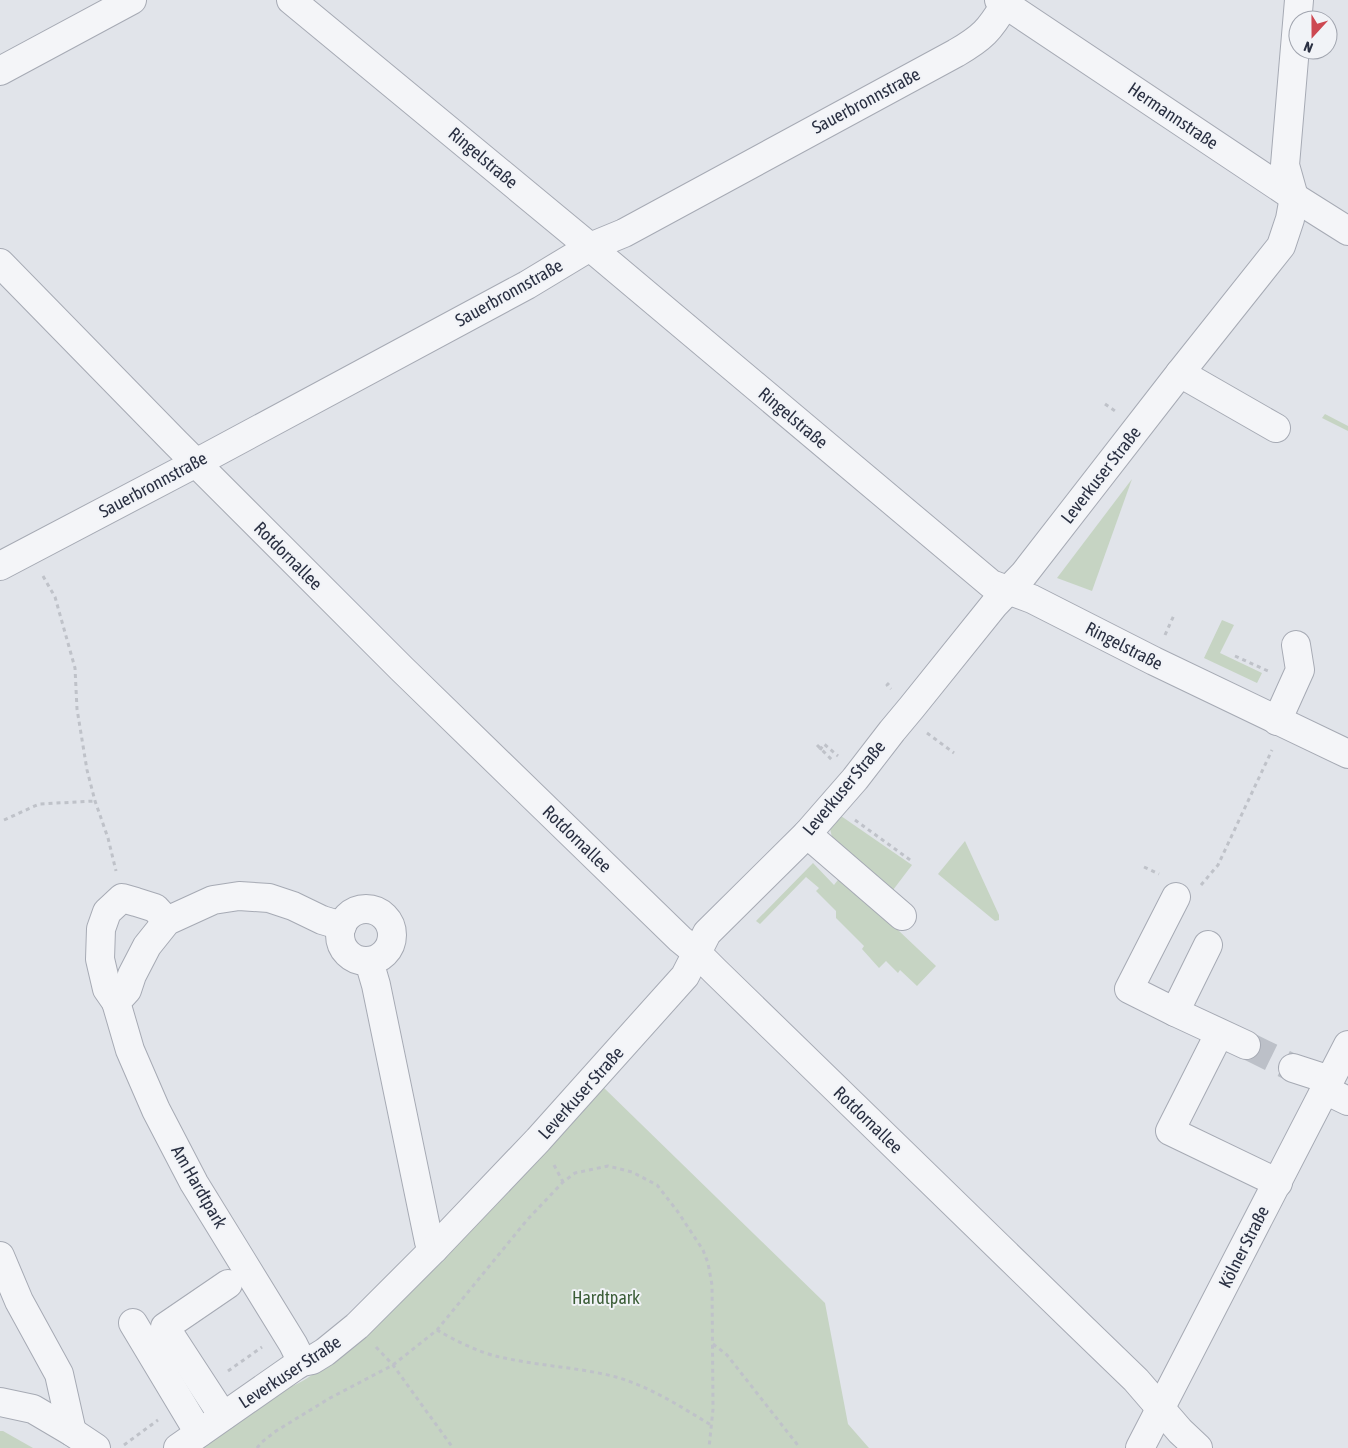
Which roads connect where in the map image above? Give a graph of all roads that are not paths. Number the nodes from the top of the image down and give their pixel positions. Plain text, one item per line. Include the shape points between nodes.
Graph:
1 (132, 0) edge
2 (291, 0) edge
3 (1299, 0) edge
4 (1002, 2) edge
5 (0, 71) edge
6 (1294, 197) junction
7 (1348, 231) edge
8 (590, 247) junction
9 (0, 263) edge
10 (1180, 373) junction
11 (1276, 428) dead end
12 (196, 463) junction
13 (0, 566) edge
14 (1008, 590) junction
15 (1296, 645) dead end
16 (1276, 733) junction
17 (1348, 754) edge
18 (807, 834) junction
19 (1178, 888) road end
20 (902, 916) dead end
21 (167, 920) junction
22 (342, 926) junction
23 (1208, 944) dead end
24 (697, 953) junction
25 (369, 961) junction
26 (116, 1002) junction
27 (1175, 1012) junction
28 (1215, 1042) dead end
29 (1246, 1045) tunnel mouth
30 (1348, 1045) edge
31 (1293, 1068) tunnel mouth
32 (1335, 1090) edge
33 (1278, 1183) junction
34 (434, 1249) junction
35 (0, 1256) edge
36 (228, 1284) dead end
37 (133, 1323) dead end
38 (302, 1362) junction
39 (0, 1402) edge
40 (1160, 1409) junction
41 (223, 1416) junction
42 (72, 1432) junction
43 (189, 1441) edge
44 (96, 1448) edge
45 (1140, 1448) edge
46 (1198, 1448) edge

1 - 5 street
2 - 8 street, Ringelstraße
3 - 6 street, Leverkuser Straße via 1285,165
4 - 6 street, Hermannstraße
4 - 8 street, Sauerbronnstraße via 993,24 976,41 624,233
6 - 7 street, Hermannstraße
6 - 10 street, Leverkuser Straße via 1281,246
8 - 12 street, Sauerbronnstraße via 527,285
8 - 14 street, Ringelstraße via 991,584
9 - 12 street, Rotdornallee
10 - 11 street
10 - 14 street, Leverkuser Straße via 1024,574
12 - 13 street, Sauerbronnstraße
12 - 24 street, Rotdornallee via 409,676
14 - 16 street, Ringelstraße via 1137,653
14 - 18 street, Leverkuser Straße
15 - 16 street via 1300,670
16 - 17 street, Ringelstraße
18 - 20 street
18 - 24 street, Leverkuser Straße via 706,933
19 - 27 street via 1129,989
21 - 22 street via 214,900 239,896 270,898
21 - 26 street via 147,946 127,990
21 - 26 street, Am Hardtpark via 156,908 122,898 107,912 101,929 100,959 107,989
22 - 25 street via 342,943 346,951 360,960
22 - 25 street via 354,912 363,909 380,913 387,919 391,927 390,945 385,953
23 - 27 street
24 - 34 street, Leverkuser Straße via 685,976 538,1140
24 - 40 street, Rotdornallee via 1136,1380
25 - 34 street via 429,1242
26 - 38 street, Am Hardtpark via 130,1050 194,1184
27 - 29 street
28 - 33 street via 1170,1131
30 - 32 street, Kölner Straße
31 - 32 street
32 - 33 street, Kölner Straße
33 - 40 street, Kölner Straße
34 - 38 street, Leverkuser Straße via 357,1326 325,1352
35 - 42 street via 18,1301 60,1374
36 - 41 street via 165,1326
37 - 43 street
38 - 41 street, Leverkuser Straße
39 - 42 street via 33,1409
40 - 45 street, Kölner Straße
40 - 46 street, Rotdornallee
41 - 43 street, Leverkuser Straße
42 - 44 street

